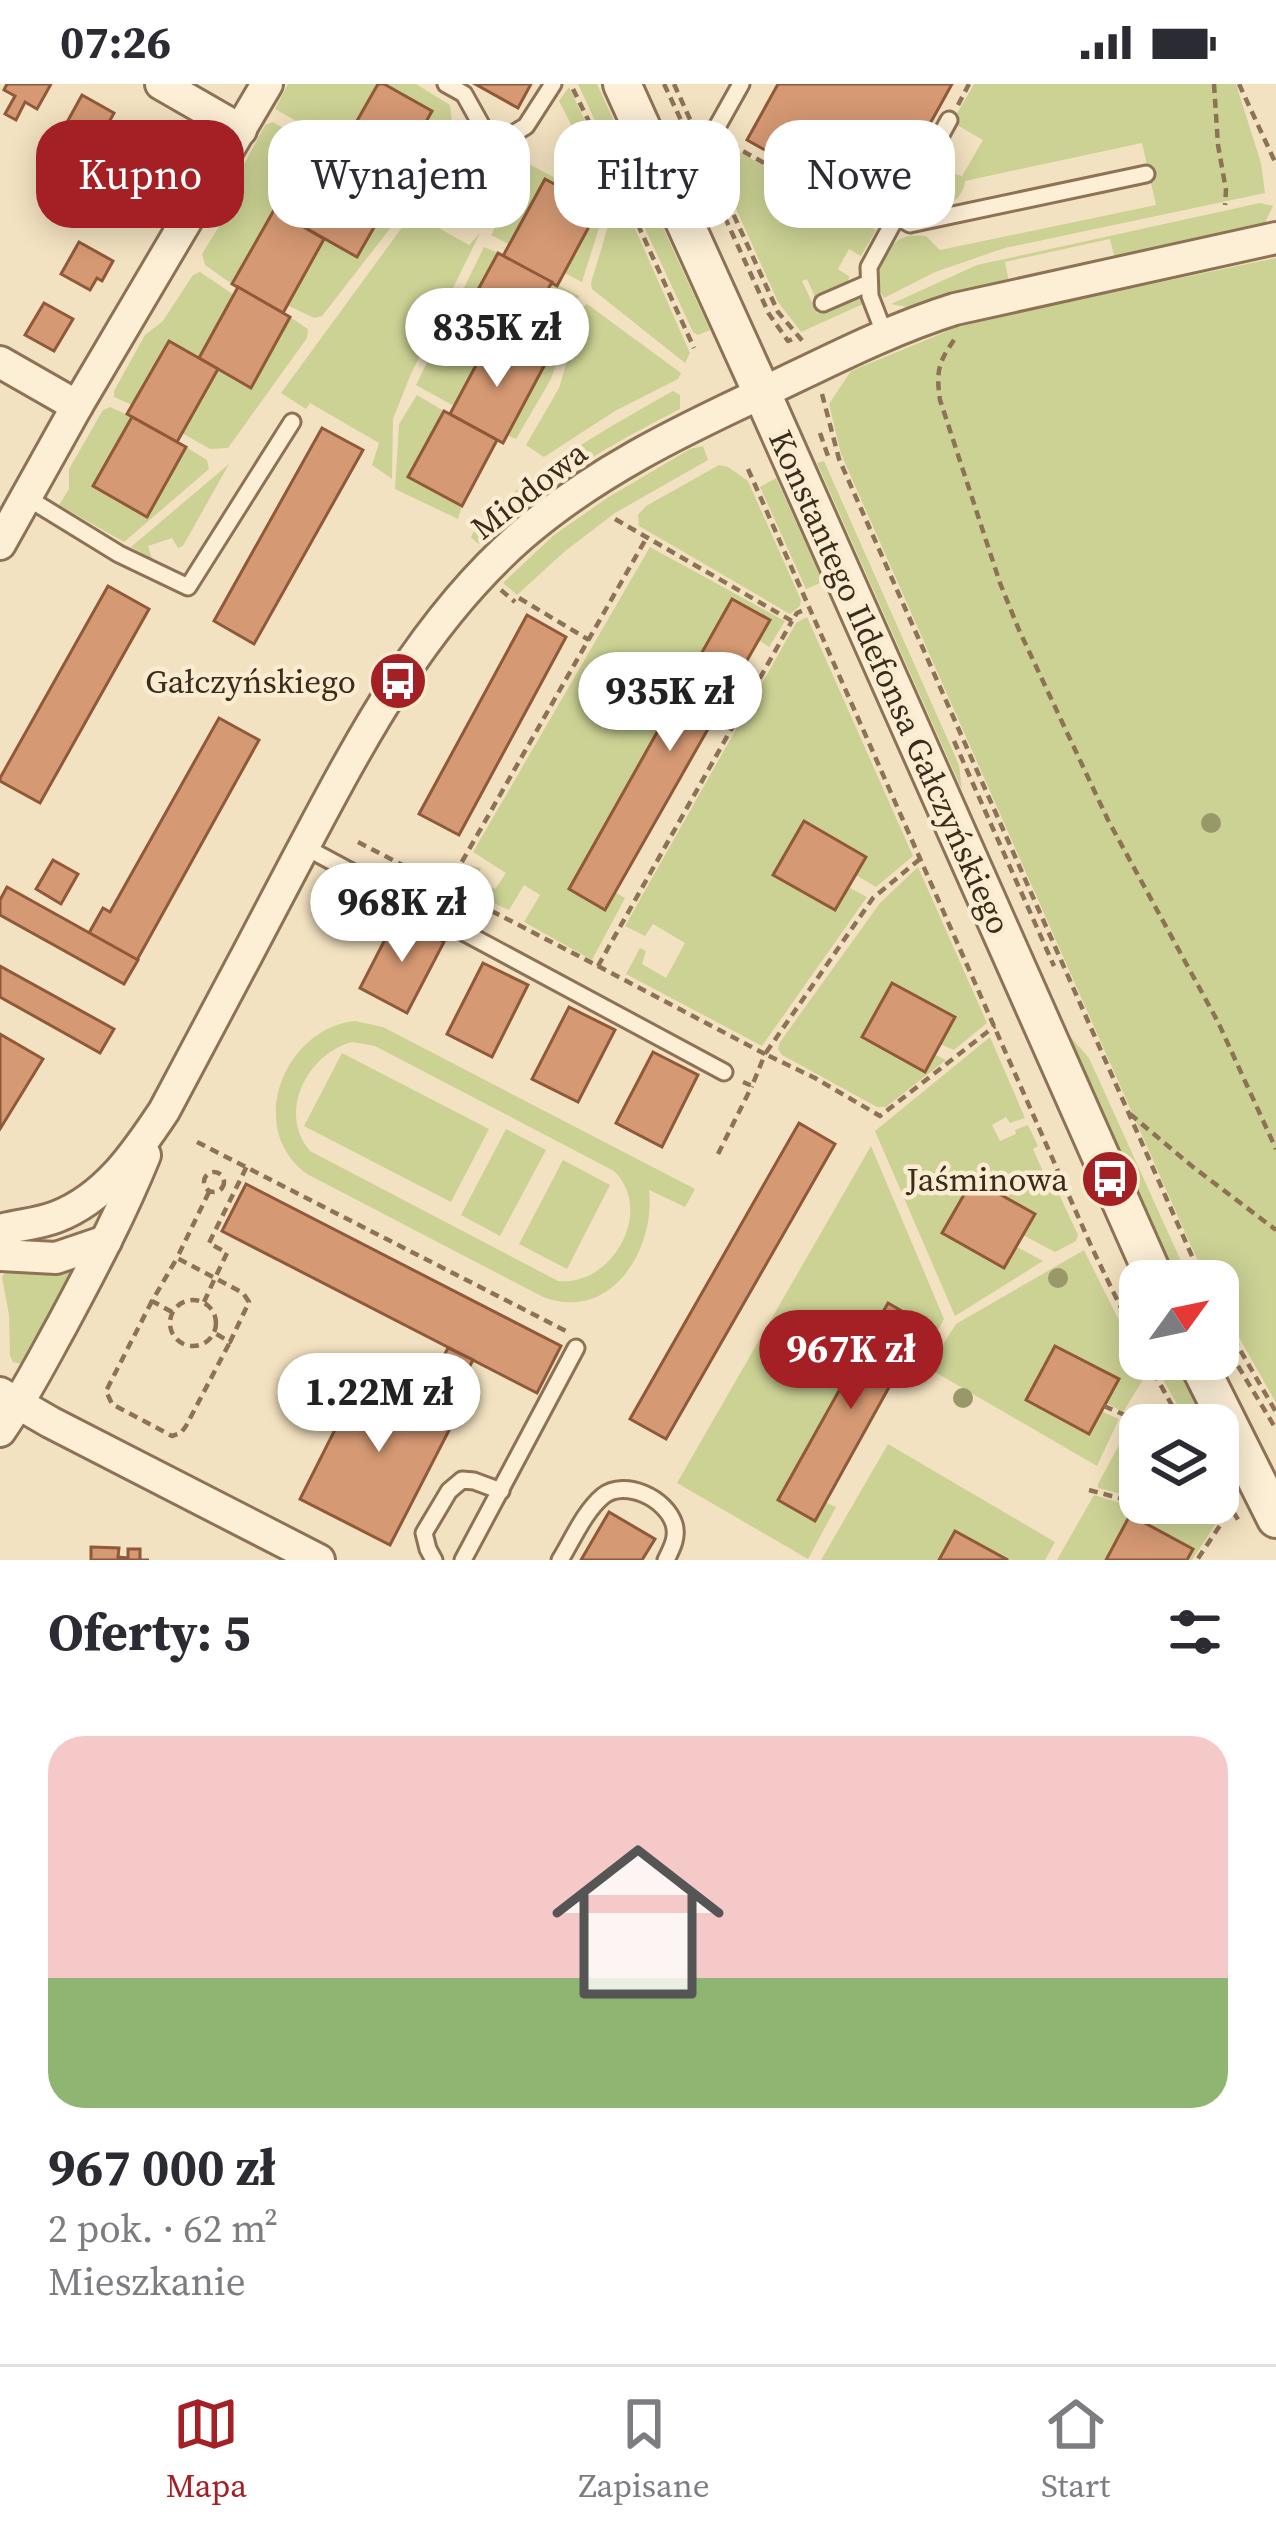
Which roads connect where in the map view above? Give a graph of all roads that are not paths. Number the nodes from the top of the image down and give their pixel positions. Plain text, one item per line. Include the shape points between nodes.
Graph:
1 (160, 84) edge
2 (267, 84) edge
3 (446, 84) edge
4 (554, 84) edge
5 (622, 84) edge
6 (741, 84) edge
7 (223, 120) edge
8 (638, 120) edge
9 (721, 120) edge
10 (244, 125) edge
11 (1146, 174) dead end
12 (955, 214) edge
13 (182, 228) edge
14 (687, 228) edge
15 (889, 228) edge
16 (1276, 238) edge
17 (868, 283) junction
18 (823, 303) dead end
19 (885, 335) junction
20 (0, 362) edge
21 (762, 393) junction
22 (76, 406) junction
23 (292, 422) dead end
24 (26, 497) junction
25 (0, 544) edge
26 (304, 847) junction
27 (724, 1072) road end
28 (164, 1111) junction
29 (0, 1230) edge
30 (106, 1241) junction
31 (0, 1256) edge
32 (1147, 1260) edge
33 (576, 1348) road end
34 (6, 1410) edge
35 (1276, 1471) edge
36 (500, 1491) junction
37 (1258, 1521) edge
38 (319, 1560) edge
39 (434, 1560) edge
40 (463, 1560) edge
41 (560, 1560) edge
42 (666, 1560) edge

1 - 7 street
2 - 10 street
3 - 4 lane via 464,94 493,146 526,126
5 - 8 street, Konstantego Ildefonsa Gałczyńskiego
6 - 9 lane
11 - 12 lane
13 - 22 street
14 - 21 street, Konstantego Ildefonsa Gałczyńskiego
15 - 17 lane
16 - 19 street, Miodowa via 955,309
17 - 18 lane
17 - 19 lane
19 - 21 street, Miodowa
20 - 22 street
21 - 26 street, Miodowa via 613,469 481,574 398,682
21 - 32 street, Konstantego Ildefonsa Gałczyńskiego
22 - 24 street
23 - 24 lane via 188,586
24 - 25 street
26 - 27 lane
26 - 28 street, Miodowa
28 - 29 street via 130,1163 95,1194 60,1216
28 - 30 street
30 - 31 street via 56,1258
30 - 34 street
33 - 36 lane
34 - 38 street
35 - 37 street via 1196,1359
36 - 39 lane via 462,1480 449,1491 424,1533
36 - 40 lane
41 - 42 lane via 590,1510 616,1490 644,1494 669,1514 675,1542

